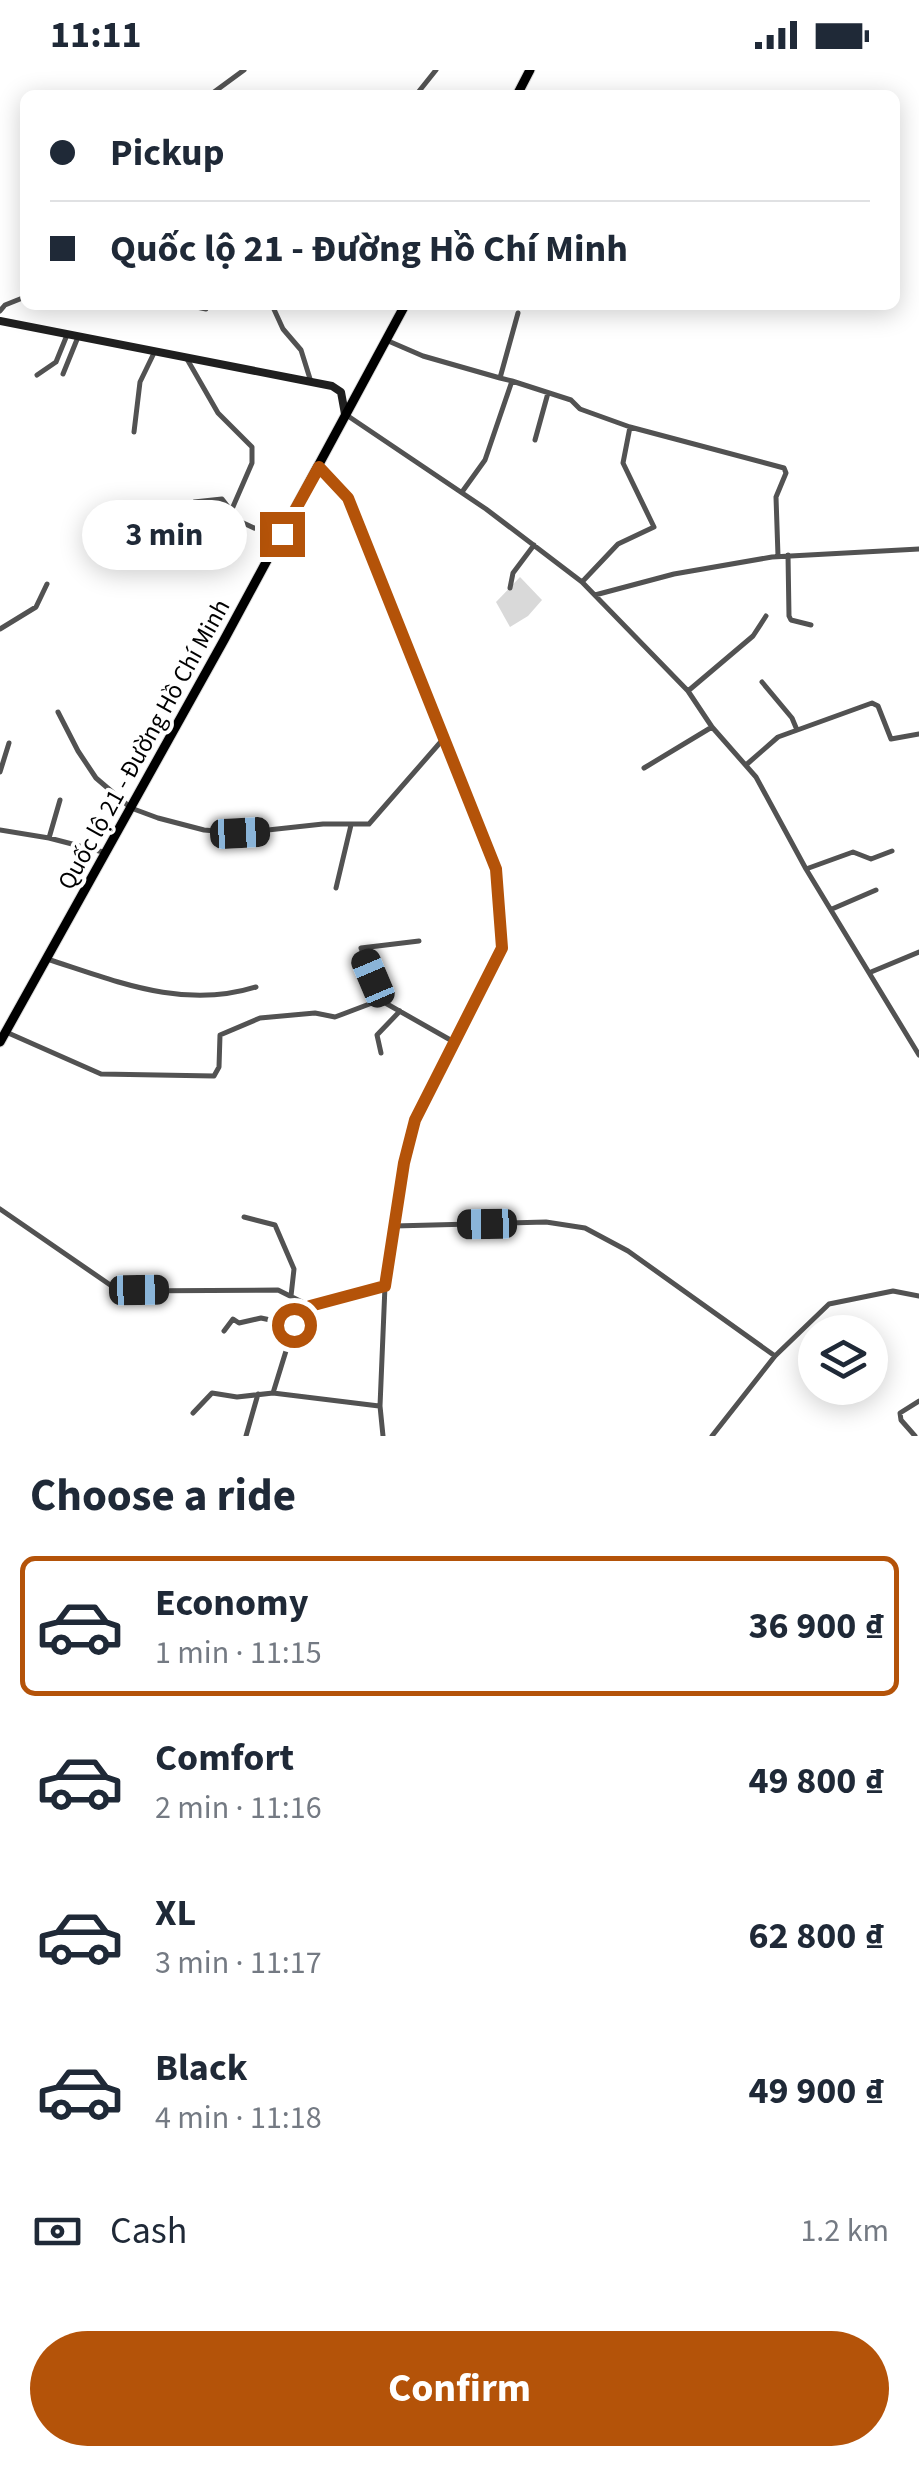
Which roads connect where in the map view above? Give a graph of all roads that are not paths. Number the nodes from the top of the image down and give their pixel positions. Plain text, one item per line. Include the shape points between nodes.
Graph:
1 (244, 70) edge
2 (436, 70) edge
3 (217, 90) edge
4 (420, 90) edge
5 (274, 310) edge
6 (402, 310) edge
7 (518, 313) dead end
8 (0, 321) edge
9 (67, 335) junction
10 (78, 337) junction
11 (386, 340) junction
12 (154, 353) junction
13 (186, 359) junction
14 (64, 374) dead end
15 (37, 375) dead end
16 (500, 378) junction
17 (311, 382) junction
18 (512, 382) junction
19 (548, 393) junction
20 (345, 414) junction
21 (630, 427) junction
22 (134, 432) dead end
23 (535, 440) dead end
24 (319, 467) junction
25 (462, 492) junction
26 (194, 502) dead end
27 (232, 508) junction
28 (282, 534) junction
29 (534, 545) junction
30 (919, 549) edge
31 (788, 555) junction
32 (778, 556) junction
33 (582, 582) junction
34 (47, 584) dead end
35 (510, 588) dead end
36 (596, 594) junction
37 (766, 616) dead end
38 (811, 624) dead end
39 (0, 628) edge
40 (762, 682) dead end
41 (688, 690) junction
42 (58, 712) dead end
43 (712, 727) junction
44 (797, 730) junction
45 (919, 734) edge
46 (445, 737) junction
47 (8, 743) dead end
48 (746, 764) junction
49 (644, 768) dead end
50 (0, 772) edge
51 (60, 800) dead end
52 (131, 808) junction
53 (351, 826) junction
54 (0, 830) edge
55 (49, 838) junction
56 (892, 851) dead end
57 (106, 853) junction
58 (806, 869) junction
59 (336, 888) dead end
60 (876, 890) dead end
61 (832, 908) junction
62 (419, 940) dead end
63 (919, 952) edge
64 (47, 959) junction
65 (871, 972) junction
66 (256, 988) dead end
67 (383, 1000) junction
68 (401, 1010) junction
69 (3, 1038) edge
70 (454, 1042) junction
71 (380, 1053) dead end
72 (919, 1056) edge
73 (0, 1209) edge
74 (244, 1217) dead end
75 (394, 1226) junction
76 (385, 1286) junction
77 (291, 1296) junction
78 (919, 1296) edge
79 (310, 1306) junction
80 (294, 1325) junction
81 (224, 1331) dead end
82 (775, 1356) junction
83 (273, 1393) junction
84 (258, 1394) junction
85 (919, 1402) edge
86 (380, 1406) junction
87 (193, 1413) dead end
88 (246, 1436) edge
89 (383, 1436) edge
90 (712, 1436) edge
91 (916, 1436) edge

1 - 3 street
2 - 4 street
5 - 17 street
6 - 11 highway, Quốc lộ 21 - Đường Hồ Chí Minh
7 - 16 street
8 - 9 street
9 - 10 street
9 - 15 street via 56,362
10 - 12 street
10 - 14 street
11 - 16 street
11 - 20 highway, Quốc lộ 21 - Đường Hồ Chí Minh
12 - 13 street
12 - 22 street via 140,382
13 - 17 street
13 - 27 street via 218,413 252,447
16 - 18 street
17 - 20 street via 341,392
18 - 19 street
18 - 25 street via 485,460
19 - 21 street
19 - 23 street
20 - 24 highway, Quốc lộ 21 - Đường Hồ Chí Minh
20 - 25 street
21 - 32 street via 784,468 776,498
21 - 33 street via 623,463 654,528 618,544
24 - 28 highway, Quốc lộ 21 - Đường Hồ Chí Minh
24 - 46 street via 348,498
25 - 29 street
26 - 27 street via 222,499
27 - 28 street via 246,525
28 - 52 highway, Quốc lộ 21 - Đường Hồ Chí Minh
29 - 33 street
29 - 35 street
30 - 31 street
31 - 32 street
31 - 38 street via 789,616
32 - 36 street
33 - 36 street
34 - 39 street via 36,607
36 - 41 street
37 - 41 street via 753,636
40 - 44 street
41 - 43 street
42 - 52 street via 87,767
43 - 48 street
43 - 49 street
44 - 45 street via 873,703 889,738
44 - 48 street
46 - 53 street via 369,824
46 - 70 street via 496,869 502,948
47 - 50 street
48 - 58 street
51 - 55 street
52 - 53 street via 204,830 240,833
52 - 57 highway, Quốc lộ 21 - Đường Hồ Chí Minh
53 - 59 street
54 - 55 street
55 - 57 street
56 - 58 street via 871,859 853,852
57 - 64 highway, Quốc lộ 21 - Đường Hồ Chí Minh
58 - 61 street
60 - 61 street
61 - 65 street
62 - 67 street via 361,948
63 - 65 street
64 - 66 street via 190,998
64 - 69 highway, Quốc lộ 21 - Đường Hồ Chí Minh
65 - 72 street
67 - 68 street
67 - 69 street via 335,1018 260,1018 224,1032 212,1077 101,1074
68 - 70 street
68 - 71 street via 378,1035
70 - 75 street via 415,1120
73 - 77 street via 118,1291 278,1290
74 - 77 street via 275,1226 294,1269
75 - 76 street
75 - 82 street via 546,1222 586,1228
76 - 79 street
76 - 86 street
77 - 79 street
78 - 82 street via 893,1292 828,1304
79 - 80 street
80 - 81 street via 233,1318
80 - 83 street
82 - 90 street
83 - 84 street
83 - 86 street
84 - 87 street via 212,1393
84 - 88 street
85 - 91 street via 900,1417
86 - 89 street

